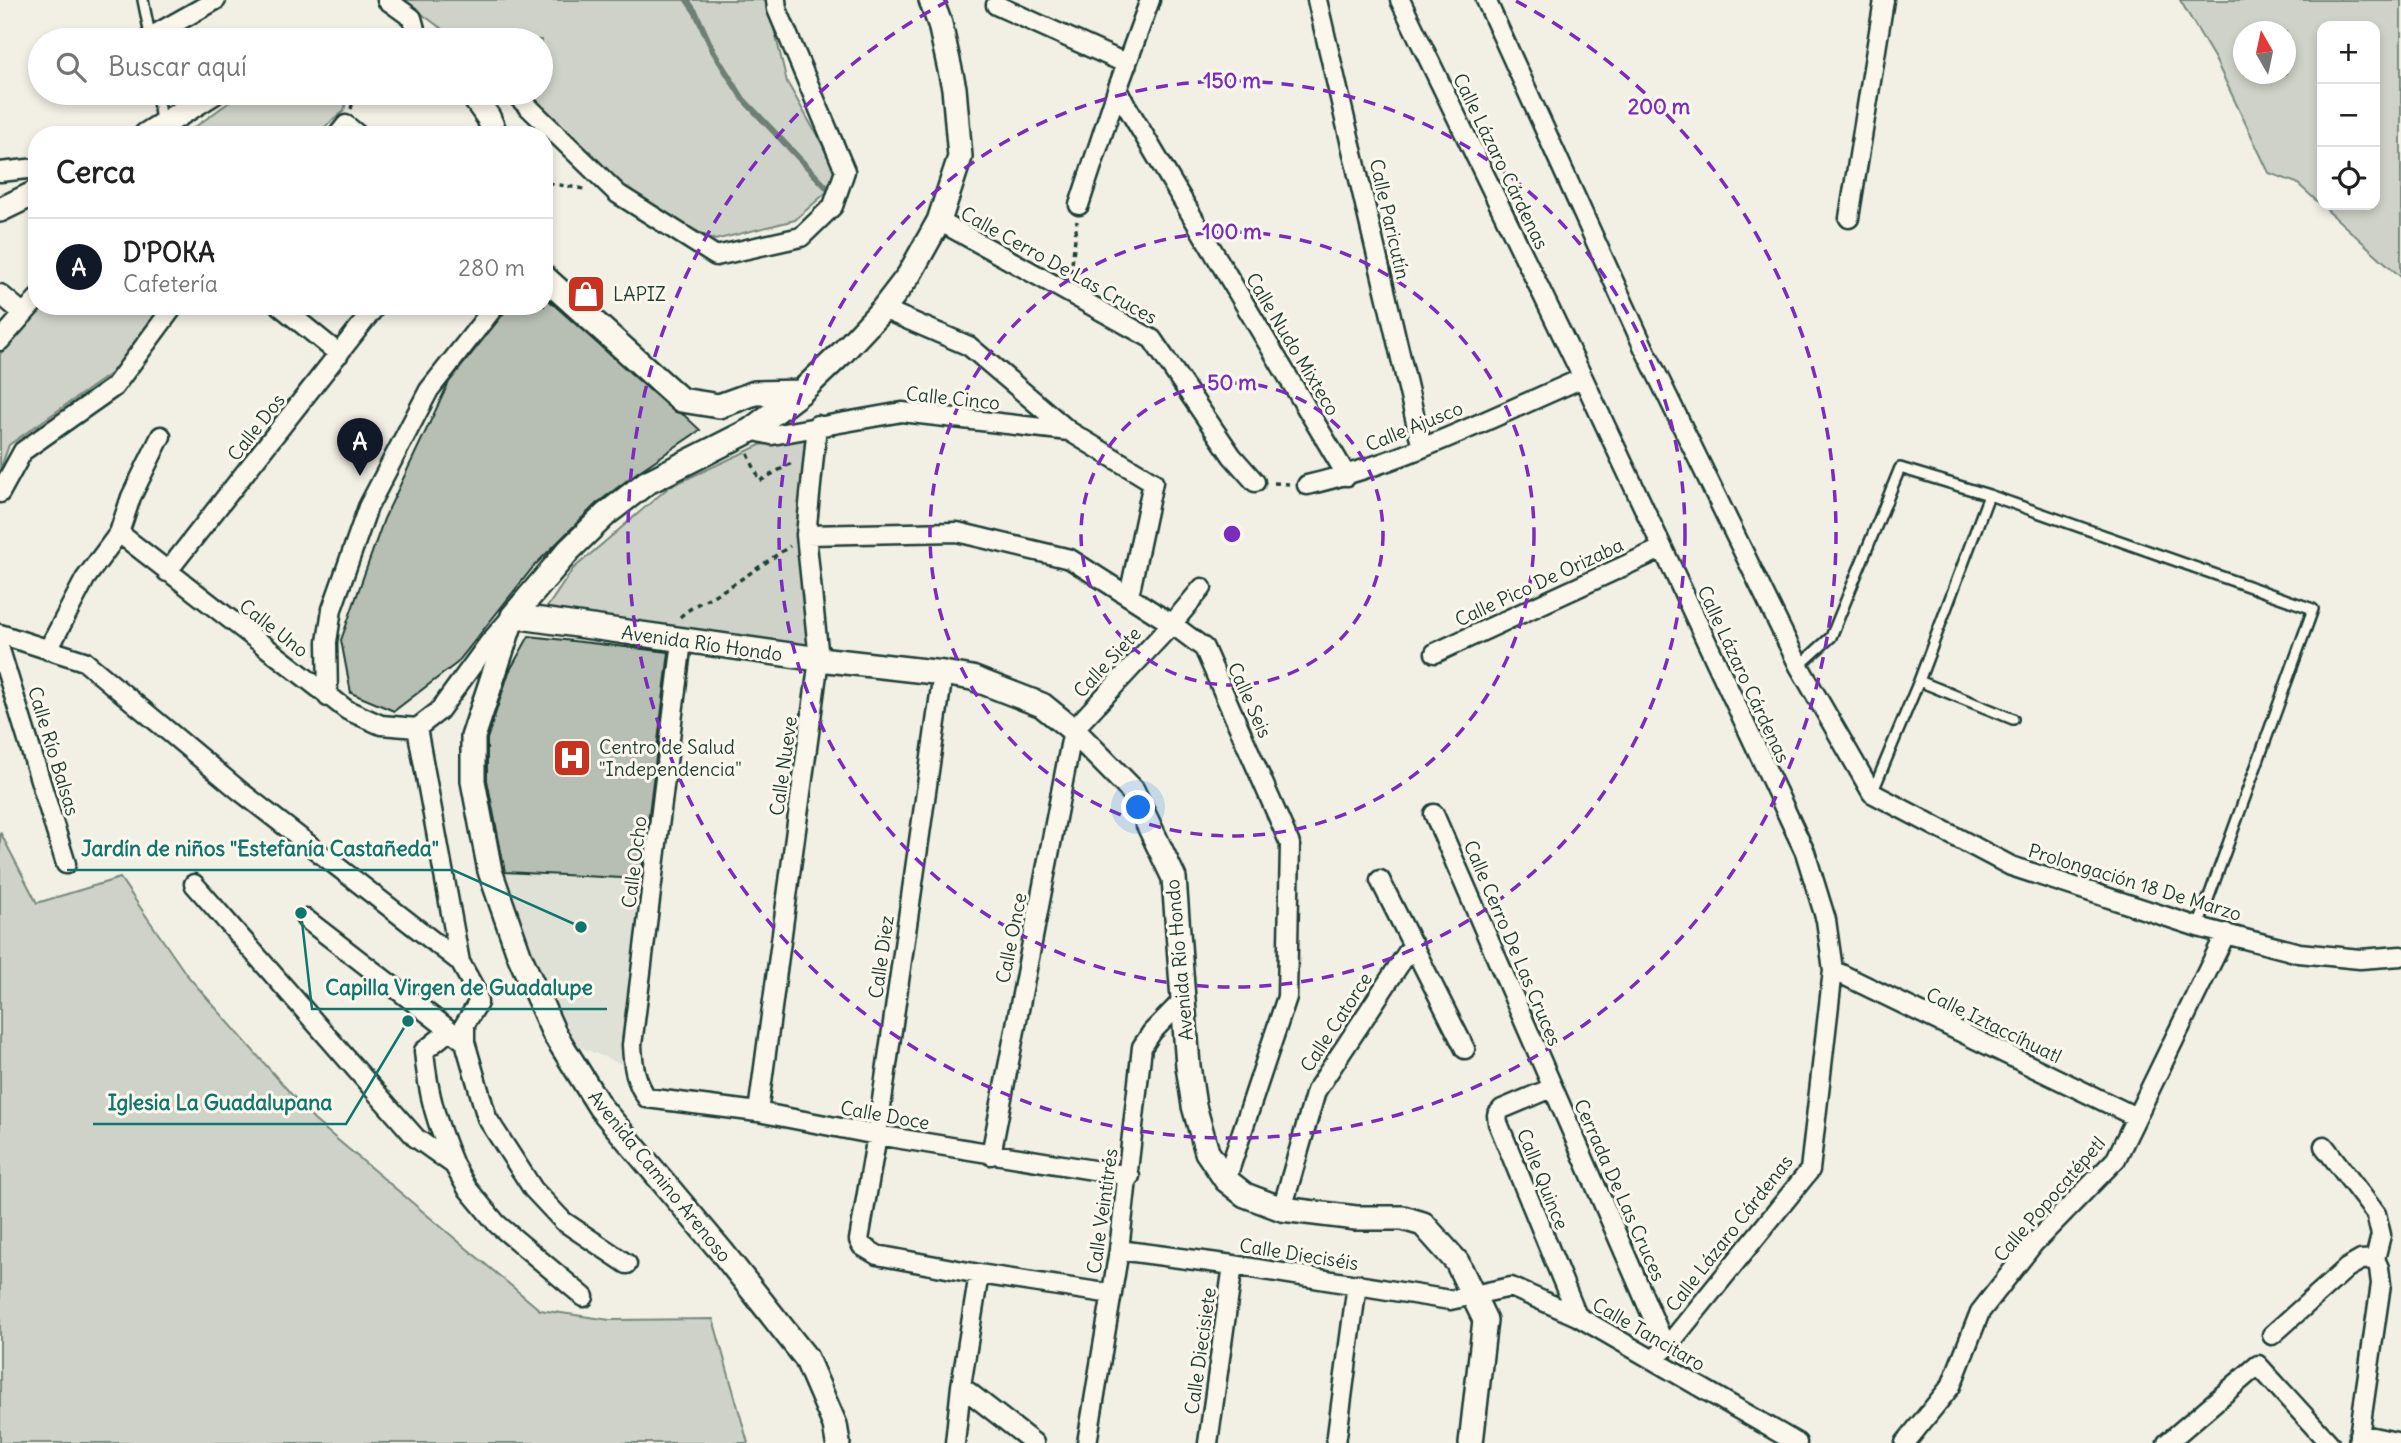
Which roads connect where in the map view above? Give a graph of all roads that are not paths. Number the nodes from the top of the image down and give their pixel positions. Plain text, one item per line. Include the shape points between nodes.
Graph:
1 (143, 0) edge
2 (216, 0) edge
3 (387, 0) edge
4 (776, 0) edge
5 (931, 0) edge
6 (1150, 0) edge
7 (1317, 0) edge
8 (1400, 0) edge
9 (1486, 0) edge
10 (1884, 0) edge
11 (996, 5) dead end
12 (148, 28) edge
13 (167, 28) edge
14 (414, 28) edge
15 (1127, 64) junction
16 (1117, 90) junction
17 (157, 105) edge
18 (194, 105) edge
19 (480, 105) edge
20 (526, 105) edge
21 (154, 126) edge
22 (160, 126) edge
23 (492, 126) edge
24 (548, 126) edge
25 (553, 131) edge
26 (28, 169) edge
27 (0, 172) edge
28 (28, 196) edge
29 (1079, 205) road end
30 (0, 210) edge
31 (1849, 218) dead end
32 (939, 221) junction
33 (553, 285) edge
34 (0, 294) edge
35 (28, 309) edge
36 (883, 309) junction
37 (24, 314) junction
38 (167, 315) edge
39 (291, 315) edge
40 (369, 315) edge
41 (488, 315) edge
42 (0, 341) edge
43 (339, 354) junction
44 (1583, 378) junction
45 (801, 392) junction
46 (817, 425) junction
47 (1069, 431) junction
48 (161, 436) dead end
49 (748, 439) junction
50 (1422, 448) junction
51 (1346, 475) junction
52 (1255, 482) road end
53 (1307, 485) road end
54 (0, 493) edge
55 (1989, 495) junction
56 (119, 533) junction
57 (806, 535) junction
58 (1661, 549) junction
59 (167, 572) junction
60 (1202, 588) dead end
61 (1129, 596) junction
62 (513, 616) junction
63 (1172, 624) junction
64 (0, 634) edge
65 (671, 639) junction
66 (0, 650) edge
67 (48, 650) junction
68 (1436, 653) dead end
69 (819, 659) junction
70 (1799, 666) junction
71 (943, 673) junction
72 (1919, 681) junction
73 (328, 697) junction
74 (2013, 719) dead end
75 (417, 728) junction
76 (1073, 730) junction
77 (1872, 793) junction
78 (1434, 814) dead end
79 (65, 864) dead end
80 (1380, 880) dead end
81 (194, 884) dead end
82 (306, 919) dead end
83 (2198, 927) junction
84 (2226, 933) junction
85 (1413, 944) junction
86 (2401, 956) edge
87 (460, 962) junction
88 (1833, 970) junction
89 (1184, 999) junction
90 (449, 1031) junction
91 (465, 1042) junction
92 (1465, 1049) dead end
93 (639, 1087) joint
94 (1552, 1088) junction
95 (758, 1112) junction
96 (2136, 1118) junction
97 (877, 1135) junction
98 (2324, 1146) dead end
99 (991, 1154) junction
100 (454, 1166) junction
101 (1129, 1176) junction
102 (1226, 1180) junction
103 (1282, 1209) junction
104 (1119, 1250) junction
105 (2375, 1259) junction
106 (627, 1264) dead end
107 (1233, 1265) junction
108 (979, 1274) junction
109 (1357, 1284) junction
110 (1112, 1294) junction
111 (1472, 1296) junction
112 (584, 1297) dead end
113 (1577, 1316) junction
114 (2272, 1335) dead end
115 (1659, 1354) junction
116 (961, 1386) junction
117 (2359, 1438) edge
118 (838, 1443) edge
119 (955, 1443) edge
120 (1034, 1443) edge
121 (1087, 1443) edge
122 (1208, 1443) edge
123 (1336, 1443) edge
124 (1471, 1443) edge
125 (1797, 1443) edge
126 (1905, 1443) edge
127 (2167, 1443) edge
128 (2329, 1443) edge
129 (2401, 1443) edge

1 - 12 lane
2 - 13 street
3 - 14 street via 411,18
4 - 25 street via 845,171 833,206 801,237 716,256 618,194
5 - 32 street, Avenida Camino Arenoso via 954,88 960,156
6 - 15 street
7 - 50 street, Calle Paricutín
8 - 44 street, Calle Lázaro Cárdenas
9 - 70 street via 1644,348
10 - 31 street
11 - 15 street
15 - 16 street
16 - 29 street
16 - 51 street, Calle Nudo Mixteco
17 - 21 lane
18 - 22 street
19 - 23 street
20 - 24 street
26 - 27 street
28 - 30 street
32 - 36 street, Avenida Camino Arenoso via 909,275
32 - 52 street, Calle Cerro De Las Cruces via 1152,339
33 - 45 street via 681,400 719,406 755,393
34 - 37 street
35 - 37 street
36 - 45 street, Avenida Camino Arenoso
36 - 47 street via 969,346
37 - 42 street
38 - 54 street via 114,387 23,451
39 - 43 street
40 - 43 street, Calle Dos
41 - 73 street via 429,390 368,507 332,609
43 - 59 street, Calle Dos
44 - 50 street, Calle Ajusco
44 - 58 street, Calle Lázaro Cárdenas
45 - 49 street, Avenida Camino Arenoso
46 - 47 street, Calle Cinco via 902,412
46 - 49 street, Calle Cinco
46 - 57 street, Calle Nueve
47 - 61 street via 1153,482
48 - 56 street
49 - 62 street, Avenida Camino Arenoso via 646,483 569,550
50 - 51 street, Calle Ajusco
51 - 53 street, Calle Ajusco
55 - 70 lane via 1900,468 1830,637
55 - 72 lane
55 - 83 lane via 2313,609
56 - 59 street, Calle Uno
56 - 67 street via 85,579
57 - 61 street, Calle Seis via 957,531 1070,559
57 - 69 street, Calle Nueve
58 - 68 street, Calle Pico De Orizaba
58 - 88 street, Calle Lázaro Cárdenas via 1805,852 1826,920
59 - 73 street, Calle Uno
60 - 63 street, Calle Siete
61 - 63 street, Calle Seis
62 - 65 street, Avenida Río Hondo
62 - 75 street via 439,710
62 - 118 street, Avenida Camino Arenoso via 473,737 473,781 490,871 520,957 554,1033 600,1107 806,1358 835,1425
63 - 76 street, Calle Siete
63 - 102 street, Calle Seis via 1204,648 1290,844 1287,997
64 - 67 street
65 - 69 street, Avenida Río Hondo
65 - 93 street, Calle Ocho via 632,1045
66 - 79 street, Calle Río Balsas
67 - 87 street via 83,661 240,791
69 - 71 street, Avenida Río Hondo
69 - 95 street, Calle Nueve
70 - 77 street
71 - 76 street, Avenida Río Hondo via 972,678 1042,705
71 - 97 street, Calle Diez
72 - 74 lane
72 - 77 lane
73 - 75 street, Calle Uno via 382,725
75 - 87 street
76 - 89 street, Avenida Río Hondo via 1132,790 1174,878
76 - 99 street, Calle Once
77 - 83 street, Prolongación 18 De Marzo via 2011,866
78 - 94 street, Calle Cerro De Las Cruces
80 - 85 street
81 - 100 street via 416,1138
82 - 90 street
83 - 84 street, Prolongación 18 De Marzo
84 - 86 street, Prolongación 18 De Marzo via 2299,953 2360,959
84 - 96 street, Calle Popocatépetl
85 - 92 street
85 - 103 street, Calle Catorce via 1316,1091
87 - 91 street via 478,1003 465,1024
88 - 96 street, Calle Iztaccíhuatl
88 - 115 street, Calle Lázaro Cárdenas via 1810,1170
89 - 101 street, Calle Veintitrés via 1142,1047
89 - 102 street, Avenida Río Hondo via 1194,1106 1207,1152
90 - 91 street
90 - 100 street via 424,1051 435,1117
91 - 106 street via 487,1118 533,1189 563,1221
93 - 95 street, Calle Doce via 648,1098
94 - 113 street, Calle Quince via 1497,1115
94 - 115 street, Cerrada De Las Cruces
95 - 97 street, Calle Doce
96 - 126 street, Calle Popocatépetl via 2116,1159 2034,1243 1980,1312 1951,1386
97 - 99 street, Calle Doce
97 - 108 street, Calle Diez via 860,1232 862,1246 877,1255
98 - 105 street via 2376,1214 2381,1235
99 - 101 street, Calle Doce
100 - 112 street via 497,1224
101 - 104 street, Calle Veintitrés
102 - 103 street, Avenida Río Hondo via 1245,1195
103 - 111 street, Avenida Río Hondo via 1356,1219 1404,1218 1423,1224 1457,1262
104 - 107 street, Calle Dieciséis
104 - 110 street, Calle Veintitrés
105 - 114 street via 2361,1259 2347,1268
105 - 117 street via 2381,1284
107 - 109 street, Calle Dieciséis
107 - 122 street, Calle Diecisiete
108 - 110 street
108 - 116 street
109 - 111 street, Calle Dieciséis via 1450,1300
109 - 123 street
110 - 121 street, Calle Veintitrés
111 - 113 street, Calle Tancitaro via 1511,1287
111 - 124 street, Avenida Río Hondo via 1485,1320
113 - 115 street, Calle Tancitaro
115 - 125 street, Calle Tancitaro
116 - 119 street
116 - 120 street
117 - 129 street
127 - 128 street via 2258,1365

